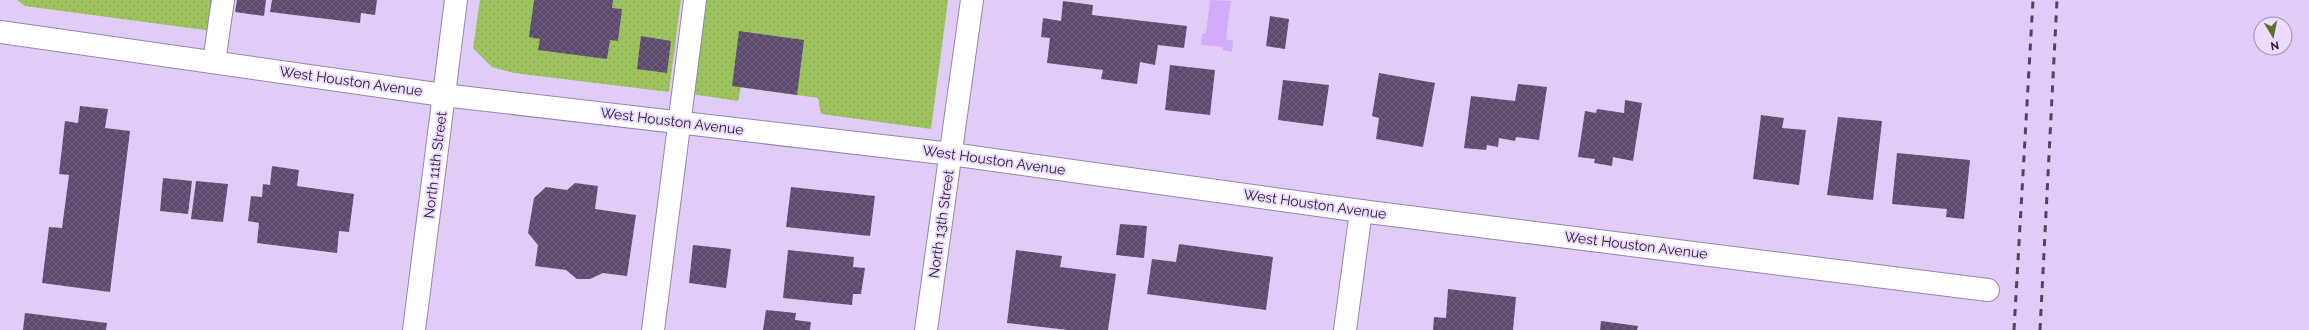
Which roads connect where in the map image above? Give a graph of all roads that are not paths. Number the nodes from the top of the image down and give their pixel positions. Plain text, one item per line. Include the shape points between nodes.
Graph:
1 (223, 0) edge
2 (456, 0) edge
3 (695, 0) edge
4 (972, 0) edge
5 (0, 32) edge
6 (214, 62) junction
7 (444, 95) junction
8 (681, 122) junction
9 (951, 154) junction
10 (1361, 210) junction
11 (1988, 290) dead end
12 (414, 330) edge
13 (653, 330) edge
14 (926, 330) edge
15 (1345, 330) edge

1 - 6 street
2 - 7 street, North 11th Street
3 - 8 street
4 - 9 street, North 13th Street
5 - 6 street, West Houston Avenue
6 - 7 street, West Houston Avenue
7 - 8 street, West Houston Avenue
7 - 12 street, North 11th Street
8 - 9 street, West Houston Avenue
8 - 13 street
9 - 10 street, West Houston Avenue
9 - 14 street, North 13th Street
10 - 11 street, West Houston Avenue
10 - 15 street

